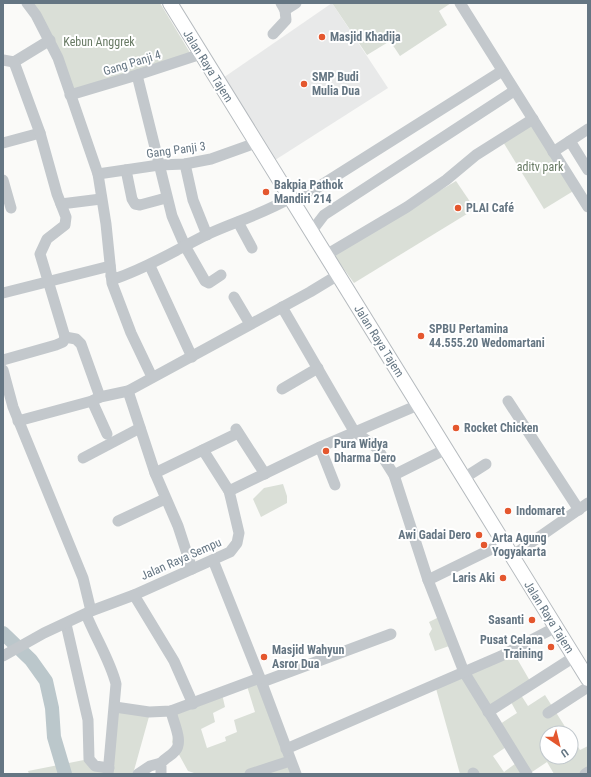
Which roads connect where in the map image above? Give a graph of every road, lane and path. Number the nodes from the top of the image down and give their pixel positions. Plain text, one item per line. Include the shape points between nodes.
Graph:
1 (27, 3) edge
2 (170, 3) edge
3 (296, 3) edge
4 (460, 3) edge
5 (283, 6) edge
6 (273, 34) dead end
7 (50, 40) junction
8 (201, 54) junction
9 (8, 61) edge
10 (502, 71) junction
11 (138, 75) junction
12 (514, 91) junction
13 (70, 95) junction
14 (533, 119) junction
15 (588, 129) edge
16 (40, 133) junction
17 (570, 141) junction
18 (256, 143) junction
19 (3, 144) edge
20 (553, 152) junction
21 (185, 164) junction
22 (159, 165) junction
23 (126, 170) junction
24 (588, 170) edge
25 (98, 174) junction
26 (3, 182) edge
27 (584, 192) edge
28 (166, 198) junction
29 (101, 199) junction
30 (292, 200) junction
31 (60, 204) junction
32 (588, 207) edge
33 (11, 208) dead end
34 (324, 215) junction
35 (303, 218) junction
36 (238, 222) junction
37 (311, 232) junction
38 (207, 235) junction
39 (186, 246) junction
40 (252, 248) dead end
41 (326, 256) junction
42 (150, 266) junction
43 (111, 271) junction
44 (221, 275) dead end
45 (338, 275) junction
46 (48, 282) junction
47 (3, 293) edge
48 (234, 296) dead end
49 (282, 307) junction
50 (250, 324) junction
51 (65, 337) junction
52 (192, 357) junction
53 (3, 360) edge
54 (318, 368) junction
55 (3, 370) edge
56 (152, 377) junction
57 (282, 389) dead end
58 (128, 391) junction
59 (96, 399) junction
60 (508, 401) dead end
61 (418, 405) junction
62 (18, 421) junction
63 (140, 428) junction
64 (354, 431) junction
65 (107, 434) dead end
66 (320, 447) junction
67 (446, 449) junction
68 (202, 450) junction
69 (83, 458) dead end
70 (486, 464) dead end
71 (155, 473) junction
72 (264, 474) junction
73 (394, 475) junction
74 (464, 478) junction
75 (335, 485) dead end
76 (228, 491) junction
77 (165, 499) junction
78 (588, 503) edge
79 (579, 510) junction
80 (118, 522) dead end
81 (504, 543) junction
82 (512, 556) junction
83 (213, 560) junction
84 (192, 569) junction
85 (428, 580) junction
86 (134, 595) junction
87 (88, 612) junction
88 (66, 624) junction
89 (556, 627) junction
90 (391, 634) dead end
91 (3, 656) edge
92 (574, 657) junction
93 (464, 672) junction
94 (588, 679) edge
95 (261, 680) junction
96 (588, 687) edge
97 (193, 704) junction
98 (115, 706) junction
99 (171, 712) junction
100 (488, 712) junction
101 (548, 713) dead end
102 (286, 749) junction
103 (290, 761) junction
104 (161, 769) edge
105 (108, 771) edge
106 (588, 772) edge
107 (138, 774) edge
108 (250, 774) edge
109 (296, 774) edge
110 (527, 774) edge
111 (585, 774) edge

1 - 7 street
2 - 8 main road, Jalan Raya Tajem
3 - 5 street
4 - 10 street
5 - 6 street via 286,20
7 - 9 street
7 - 13 street
8 - 11 street, Gang Panji 4
8 - 18 main road, Jalan Raya Tajem
9 - 16 street
10 - 12 street
10 - 30 street
11 - 13 street, Gang Panji 4
11 - 22 street
12 - 14 street
12 - 34 street
13 - 25 street
14 - 20 street
14 - 41 street via 476,155 407,207
15 - 17 street
16 - 19 street
16 - 31 street
17 - 20 street
17 - 24 street
18 - 21 street, Gang Panji 3 via 211,159
18 - 30 main road, Jalan Raya Tajem
20 - 27 street
21 - 22 street, Gang Panji 3
21 - 38 street via 192,194
22 - 23 street, Gang Panji 3
22 - 28 street
23 - 25 street, Gang Panji 3
23 - 28 street via 135,204
25 - 29 street
26 - 33 street
27 - 32 street
28 - 39 street
29 - 31 street
29 - 43 street
30 - 35 main road, Jalan Raya Tajem
30 - 36 street
31 - 46 street via 66,217 65,225 47,239 41,251
34 - 35 street
34 - 37 street
35 - 37 main road, Jalan Raya Tajem
36 - 38 street
36 - 40 street
37 - 41 main road, Jalan Raya Tajem
38 - 39 street
39 - 42 street
39 - 44 street via 207,282 212,282
41 - 45 main road, Jalan Raya Tajem
42 - 43 street via 117,278
42 - 52 street
43 - 46 street
43 - 56 street via 121,308
45 - 49 street
45 - 61 main road, Jalan Raya Tajem
46 - 47 street
46 - 51 street
48 - 50 street
49 - 50 street
49 - 54 street
50 - 52 street
51 - 53 street via 63,342 56,345
51 - 59 street via 76,338 81,344
52 - 56 street
54 - 57 street
54 - 64 street
55 - 62 street
56 - 58 street
58 - 59 street
58 - 63 street
59 - 62 street
59 - 65 street
60 - 79 street
61 - 64 street
61 - 67 main road, Jalan Raya Tajem
62 - 87 street via 83,578
63 - 69 street
63 - 71 street
64 - 66 street
64 - 73 street via 377,448
66 - 72 street
66 - 75 street
67 - 73 street
67 - 74 main road, Jalan Raya Tajem
68 - 71 street
68 - 72 street via 237,431
68 - 76 street, Jalan Raya Sempu
70 - 74 street
71 - 77 street
72 - 76 street
73 - 85 street
74 - 81 main road, Jalan Raya Tajem
76 - 83 street, Jalan Raya Sempu via 239,539 230,552
77 - 80 street
77 - 84 street via 178,526
78 - 79 street
79 - 82 street
81 - 82 main road, Jalan Raya Tajem
81 - 85 street
82 - 89 main road, Jalan Raya Tajem
83 - 84 street, Jalan Raya Sempu
83 - 95 street
84 - 86 street, Jalan Raya Sempu
85 - 93 street
86 - 87 street, Jalan Raya Sempu
86 - 97 street via 174,661
87 - 88 street, Jalan Raya Sempu
87 - 98 street via 102,651 113,670 116,684
88 - 91 street, Jalan Raya Sempu
88 - 105 street via 88,720 90,759 96,766
89 - 92 main road, Jalan Raya Tajem
89 - 93 street
90 - 95 street
92 - 94 main road, Jalan Raya Tajem
92 - 100 street
93 - 100 street
93 - 102 street
95 - 97 street
95 - 102 street
96 - 101 street
97 - 99 street
98 - 99 street via 149,712
98 - 105 street
99 - 104 street via 178,746
100 - 110 street
102 - 103 street
103 - 108 street
103 - 109 street
104 - 107 street via 150,766
106 - 111 street

